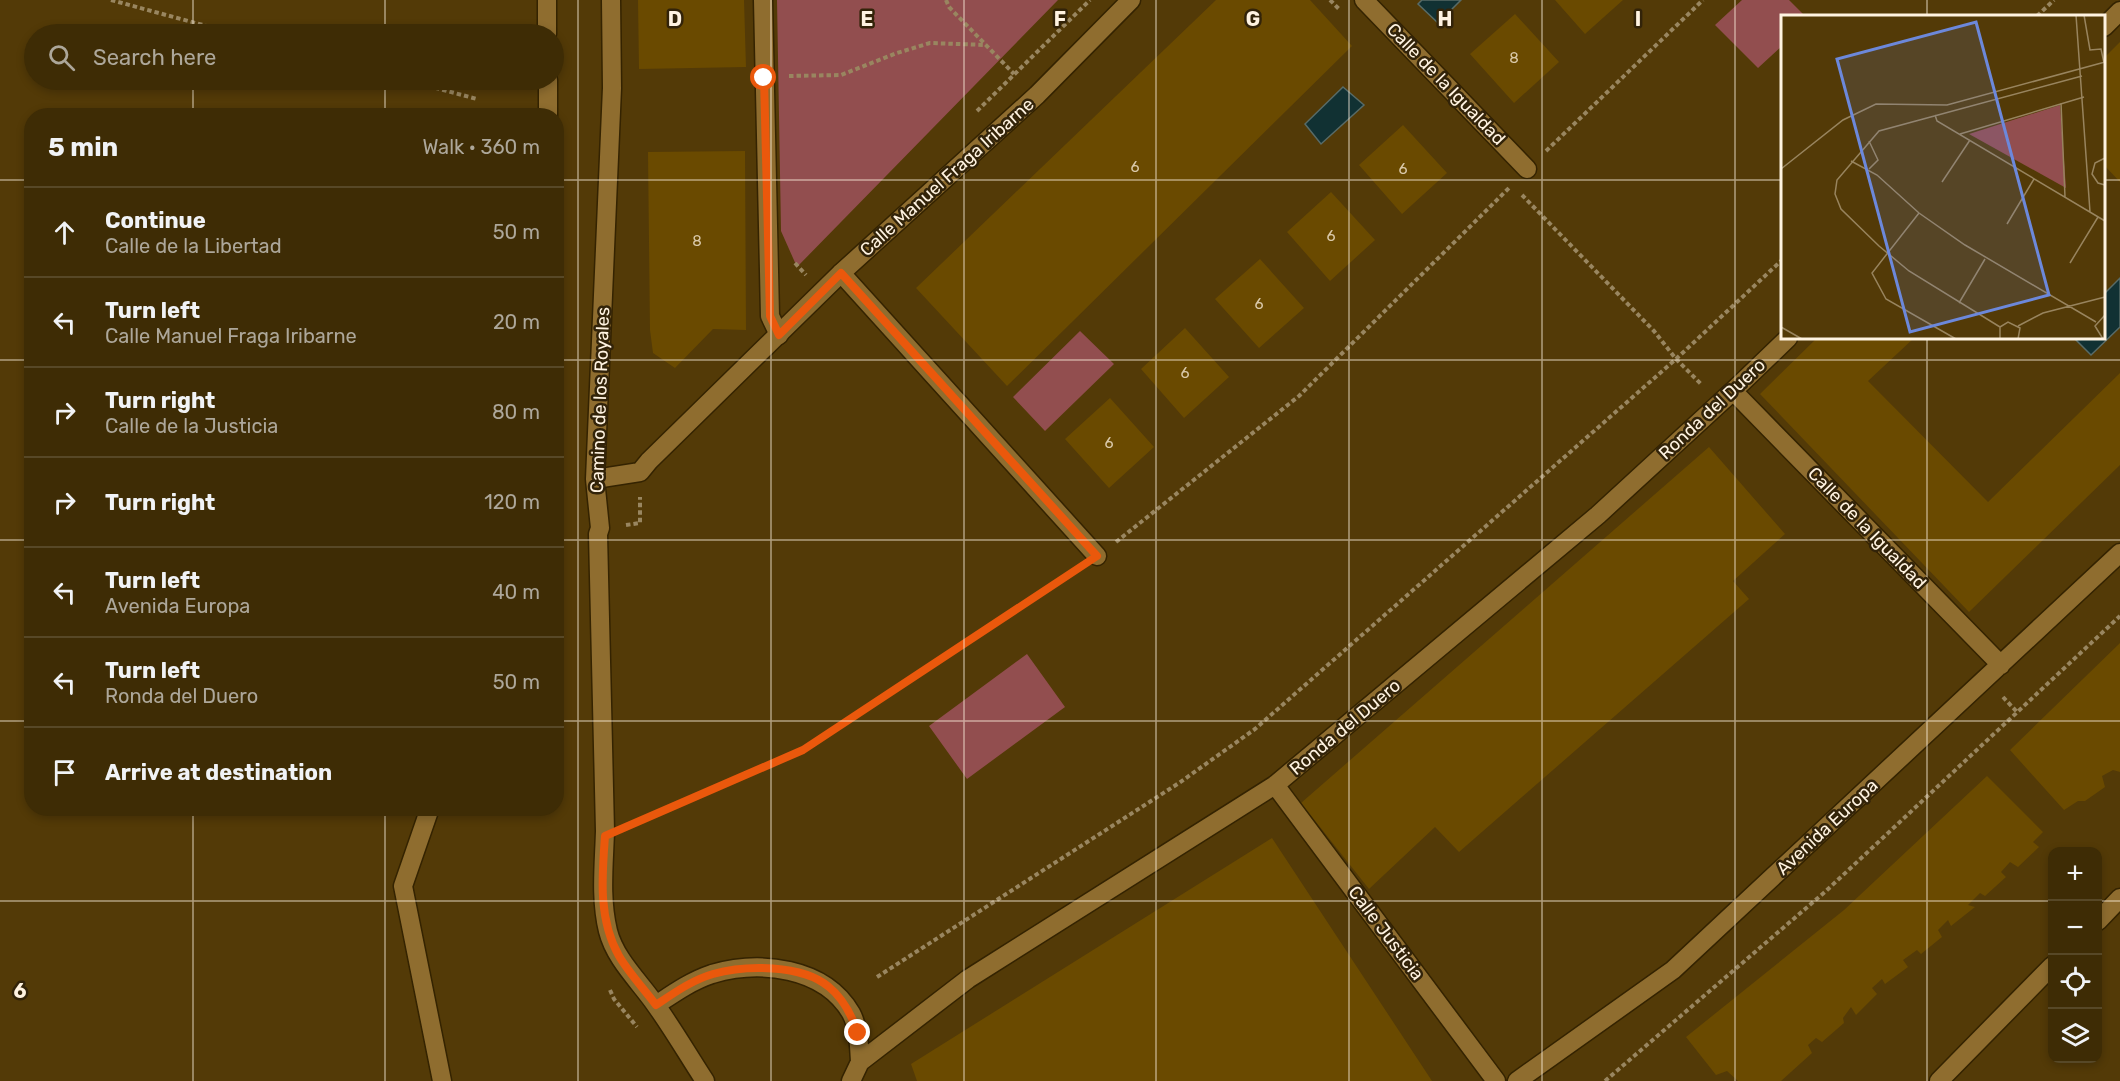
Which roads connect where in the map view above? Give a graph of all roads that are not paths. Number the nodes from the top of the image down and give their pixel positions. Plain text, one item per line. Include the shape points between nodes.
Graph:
1 (547, 0) edge
2 (611, 0) edge
3 (763, 0) edge
4 (1131, 0) edge
5 (1364, 0) edge
6 (2120, 11) edge
7 (548, 24) edge
8 (2105, 25) edge
9 (548, 90) edge
10 (548, 108) edge
11 (1527, 169) road end
12 (841, 273) junction
13 (779, 335) junction
14 (1787, 339) edge
15 (1726, 397) junction
16 (596, 479) junction
17 (2120, 553) edge
18 (1097, 556) road end
19 (2001, 665) junction
20 (1275, 785) junction
21 (427, 816) edge
22 (2120, 898) edge
23 (2102, 916) edge
24 (2048, 970) edge
25 (656, 1005) junction
26 (860, 1062) junction
27 (442, 1081) edge
28 (705, 1081) edge
29 (851, 1081) edge
30 (1496, 1081) edge
31 (1517, 1081) edge
32 (1939, 1081) edge

1 - 7 street
2 - 16 street, Camino de los Royales via 612,88
3 - 13 street via 770,316
4 - 12 street, Calle Manuel Fraga Iribarne via 1037,96
5 - 11 street, Calle de la Igualdad
6 - 8 street
9 - 10 street
12 - 13 street, Calle Manuel Fraga Iribarne
12 - 18 street
13 - 16 street, Calle Manuel Fraga Iribarne via 640,472
14 - 15 street, Ronda del Duero
15 - 19 street, Calle de la Igualdad
15 - 20 street, Ronda del Duero via 1598,515
16 - 25 street, Camino de los Royales via 605,836 602,877 608,933 620,957
17 - 19 street, Avenida Europa
19 - 31 street, Avenida Europa via 1673,970
20 - 26 street, Ronda del Duero via 968,979
20 - 30 street, Calle Justicia
21 - 27 street via 403,886
22 - 23 street
24 - 32 street
25 - 26 street, Ronda del Duero via 691,982 712,974 736,969 783,969 828,986 852,1015
25 - 28 street
26 - 29 street, Ronda del Duero

